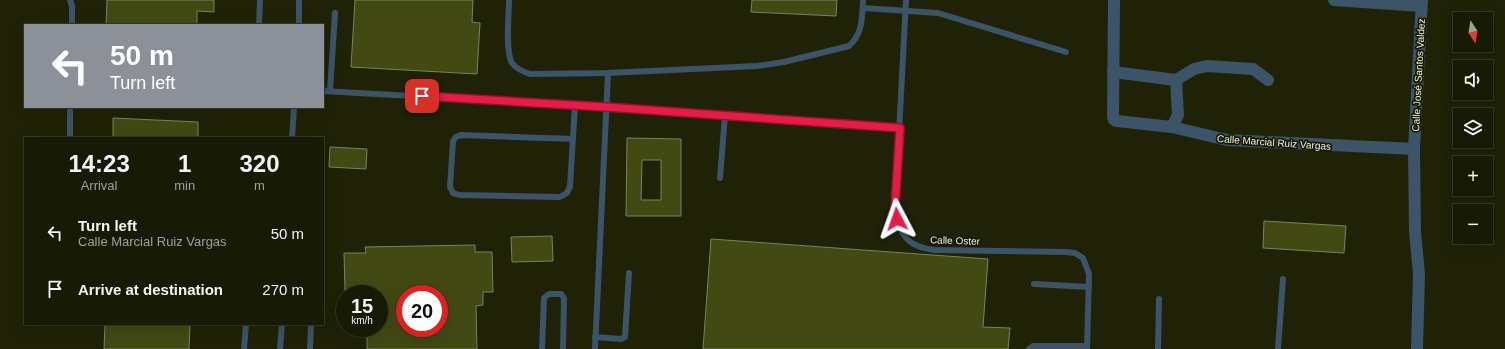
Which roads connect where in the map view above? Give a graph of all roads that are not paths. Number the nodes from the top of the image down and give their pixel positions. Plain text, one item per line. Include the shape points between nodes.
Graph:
1 (70, 0) edge
2 (260, 0) edge
3 (299, 0) edge
4 (509, 0) edge
5 (863, 0) edge
6 (906, 0) edge
7 (1114, 0) edge
8 (1334, 0) edge
9 (1422, 3) edge
10 (862, 8) junction
11 (906, 10) junction
12 (335, 14) dead end
13 (72, 24) edge
14 (259, 24) edge
15 (298, 24) edge
16 (1066, 52) dead end
17 (1113, 72) junction
18 (608, 73) junction
19 (1176, 80) junction
20 (1268, 80) dead end
21 (324, 91) edge
22 (330, 91) junction
23 (575, 105) junction
24 (606, 107) junction
25 (70, 108) edge
26 (294, 108) edge
27 (725, 115) junction
28 (1172, 127) junction
29 (900, 128) junction
30 (70, 137) edge
31 (292, 137) edge
32 (573, 139) junction
33 (1414, 149) junction
34 (720, 178) dead end
35 (629, 273) dead end
36 (1283, 279) dead end
37 (1034, 284) dead end
38 (1089, 287) junction
39 (1159, 299) dead end
40 (246, 325) edge
41 (282, 325) edge
42 (312, 325) edge
43 (595, 337) junction
44 (1052, 347) edge
45 (1087, 347) edge
46 (244, 349) edge
47 (280, 349) edge
48 (310, 349) edge
49 (542, 349) edge
50 (563, 349) edge
51 (595, 349) edge
52 (1029, 349) edge
53 (1158, 349) edge
54 (1278, 349) edge
55 (1418, 349) edge

1 - 13 lane
2 - 14 lane
3 - 15 lane
4 - 18 lane via 508,53 512,63 519,70 530,74
5 - 10 lane
6 - 11 lane, Calle Oster
7 - 17 street
8 - 9 street
9 - 33 street, Calle José Santos Valdez
10 - 11 lane
10 - 18 lane via 856,40 841,48 770,64
11 - 16 lane via 938,13
11 - 29 lane, Calle Oster
12 - 22 lane
17 - 19 street
17 - 28 street, Calle Marcial Ruiz Vargas via 1114,120
18 - 24 lane
19 - 20 street via 1194,69 1207,66 1253,69
19 - 28 street via 1178,115
21 - 22 lane
22 - 23 lane
23 - 24 lane
23 - 32 lane
24 - 27 lane
24 - 43 lane
25 - 30 lane
26 - 31 lane
27 - 29 lane
27 - 34 lane
28 - 33 street, Calle Marcial Ruiz Vargas via 1227,140
29 - 38 lane, Calle Oster via 895,207 900,230 906,239 924,249 935,250 1075,253 1083,258 1087,266
32 - 32 lane via 570,186 567,193 560,197 459,195 450,187 453,141 461,135
33 - 55 street, Calle José Santos Valdez via 1415,232 1419,274
35 - 43 lane via 625,338
36 - 54 lane
37 - 38 lane
38 - 45 lane, Calle Oster
39 - 53 lane
40 - 46 lane
41 - 47 lane
42 - 48 lane
43 - 51 lane
44 - 45 lane
44 - 52 lane via 1033,346
49 - 50 lane via 544,298 549,294 561,294 564,298

